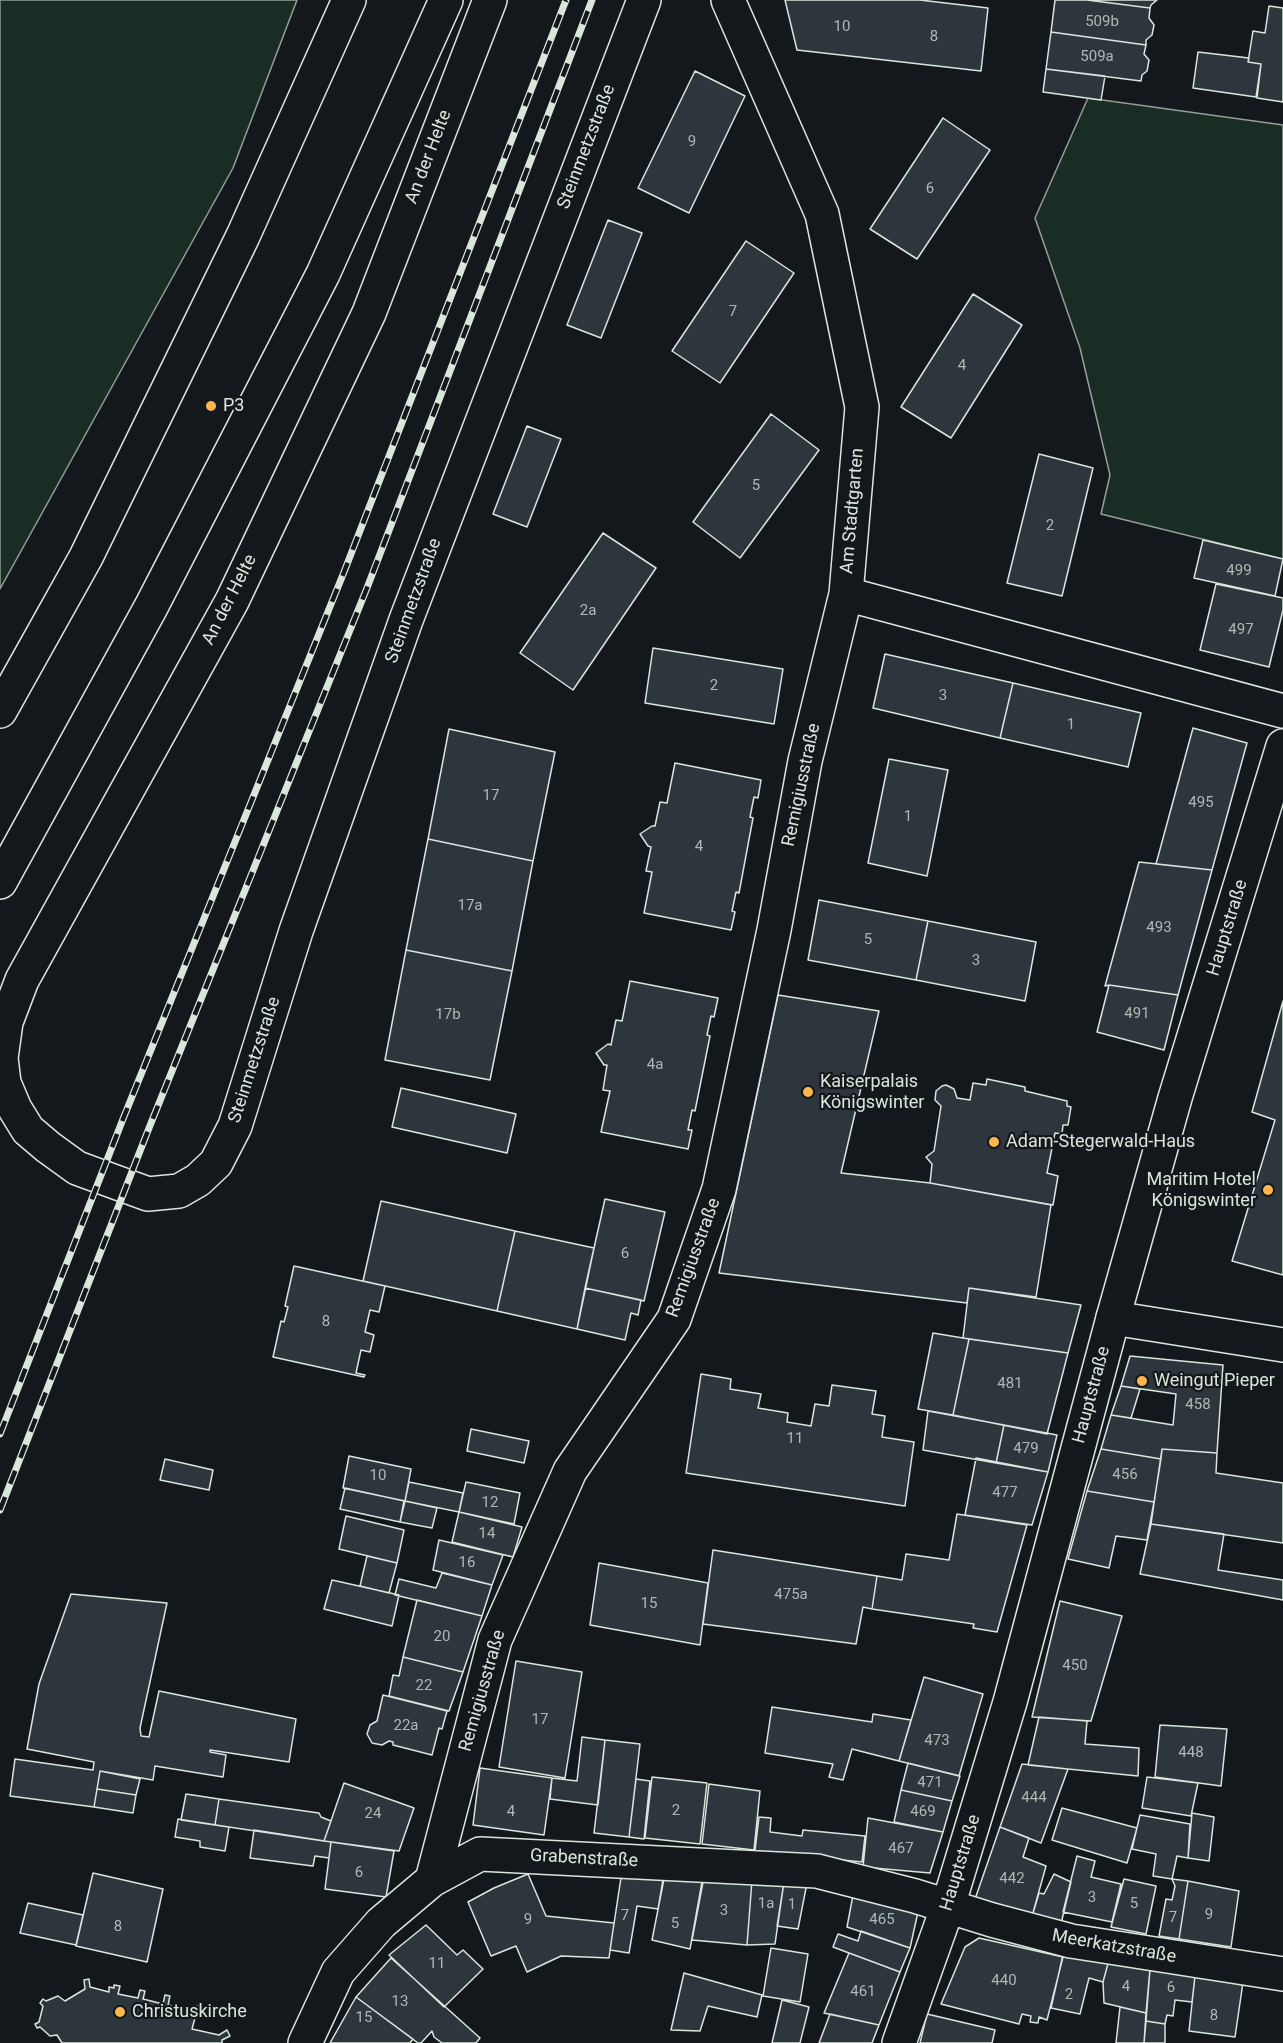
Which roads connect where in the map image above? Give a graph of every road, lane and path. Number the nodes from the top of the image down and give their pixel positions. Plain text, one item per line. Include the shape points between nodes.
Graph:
1 (349, 0) edge
2 (446, 0) edge
3 (490, 0) edge
4 (644, 0) edge
5 (728, 0) edge
6 (846, 594) junction
7 (0, 711) edge
8 (1283, 711) edge
9 (1283, 746) edge
10 (0, 882) edge
11 (179, 1191) joint
12 (1113, 1318) junction
13 (1283, 1345) edge
14 (432, 1880) junction
15 (948, 1906) junction
16 (1283, 1974) edge
17 (305, 2043) edge
18 (899, 2043) edge

1 - 7 main road via 243,236 86,557
2 - 10 main road via 318,284 151,607
3 - 11 main road, An der Helte via 354,345 232,601 22,980 6,1022 1,1058 4,1083 28,1130 77,1168 148,1194
4 - 11 main road, Steinmetzstraße via 406,620 296,931 235,1126 216,1163
5 - 6 main road, Am Stadtgarten via 822,214 862,407
6 - 8 main road, Am Stadtgarten
6 - 14 main road, Remigiusstraße via 805,761 719,1189 674,1319 570,1472 495,1640
9 - 12 main road, Hauptstraße via 1175,1098
12 - 13 main road
12 - 15 main road, Hauptstraße via 1010,1702
14 - 15 main road, Grabenstraße via 480,1854 525,1855 817,1871
14 - 17 main road, Grabenstraße via 381,1923 338,1972
15 - 16 main road, Meerkatzstraße via 1071,1941
15 - 18 main road, Hauptstraße

